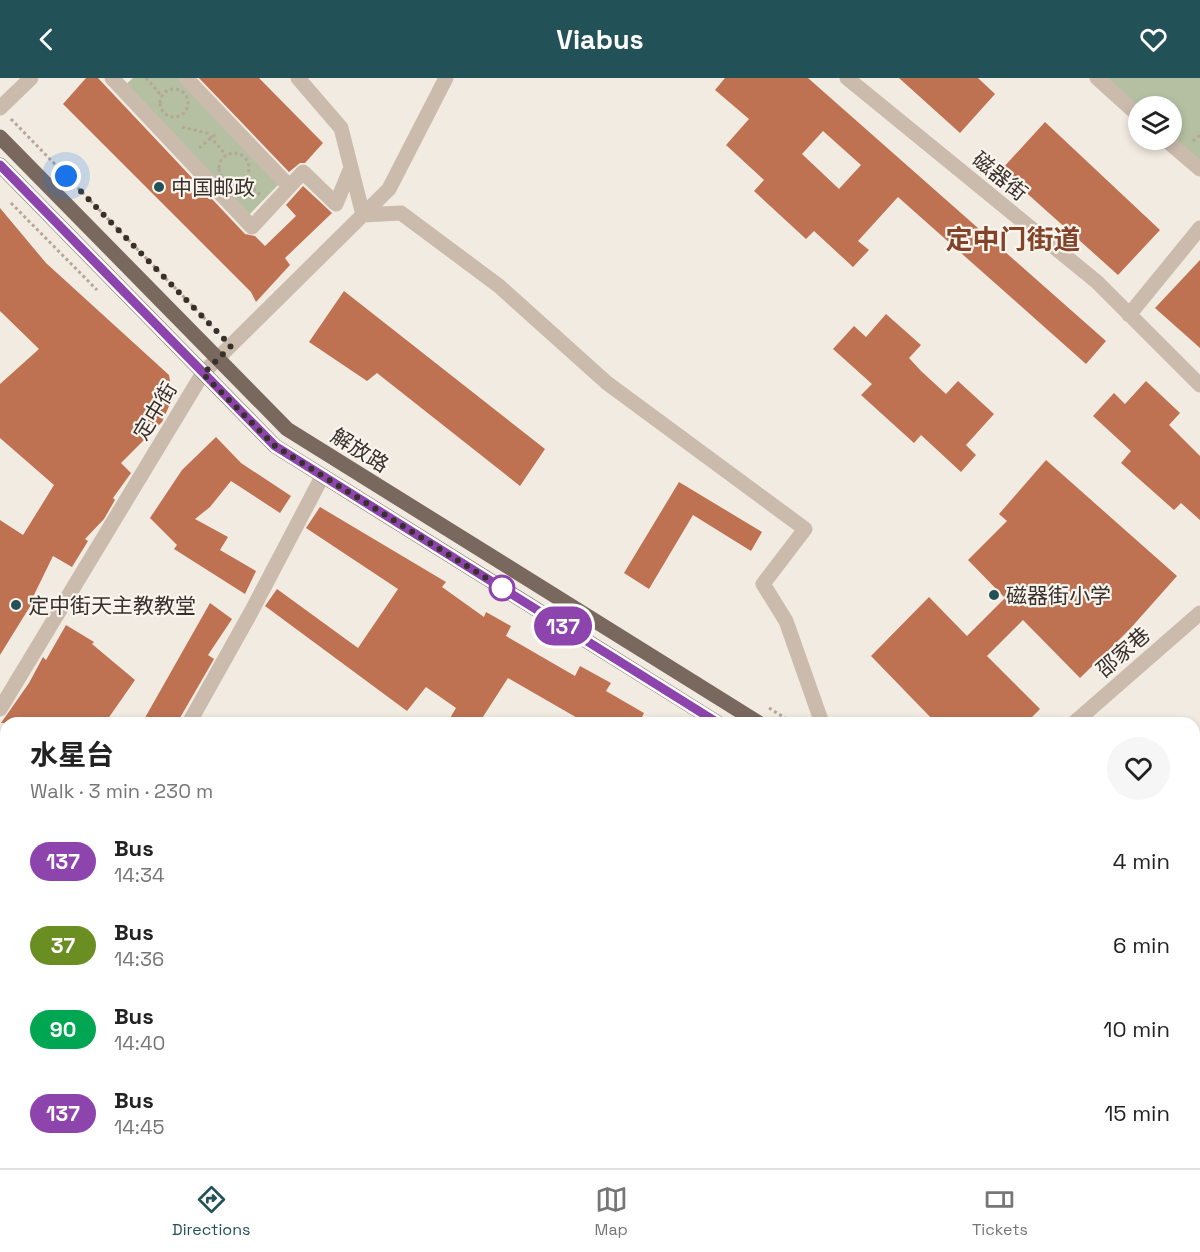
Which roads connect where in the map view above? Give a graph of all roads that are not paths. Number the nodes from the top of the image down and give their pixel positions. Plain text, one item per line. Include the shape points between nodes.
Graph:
1 (31, 78) edge
2 (112, 78) edge
3 (186, 78) edge
4 (298, 78) edge
5 (446, 78) edge
6 (847, 78) edge
7 (1097, 78) edge
8 (1128, 106) edge
9 (0, 108) edge
10 (0, 137) edge
11 (1177, 150) edge
12 (0, 165) edge
13 (350, 170) junction
14 (1200, 170) edge
15 (289, 186) junction
16 (363, 215) junction
17 (1200, 228) edge
18 (1130, 315) junction
19 (216, 360) junction
20 (203, 374) junction
21 (1200, 385) edge
22 (322, 477) junction
23 (1200, 613) edge
24 (0, 709) edge
25 (192, 717) edge
26 (708, 717) edge
27 (749, 717) edge
28 (820, 717) edge
29 (1081, 717) edge

1 - 9 street
2 - 15 street via 252,226
3 - 15 street
4 - 13 street via 341,128
5 - 16 street, 定中街 via 389,189
6 - 18 street, 磁器街 via 1097,282
7 - 8 street
10 - 19 main road, 解放路
11 - 14 street
12 - 20 main road, 解放路
13 - 15 street via 336,204 303,172
13 - 16 street
16 - 19 street, 定中街
16 - 28 street via 401,213 499,286 607,383 805,529 763,584 786,621
17 - 18 street
18 - 21 street, 磁器街
19 - 20 street, 定中街
19 - 27 main road, 解放路 via 287,429
20 - 22 main road, 解放路 via 275,446
20 - 24 street, 定中街
22 - 25 street
22 - 26 main road, 解放路
23 - 29 street, 邵家巷

